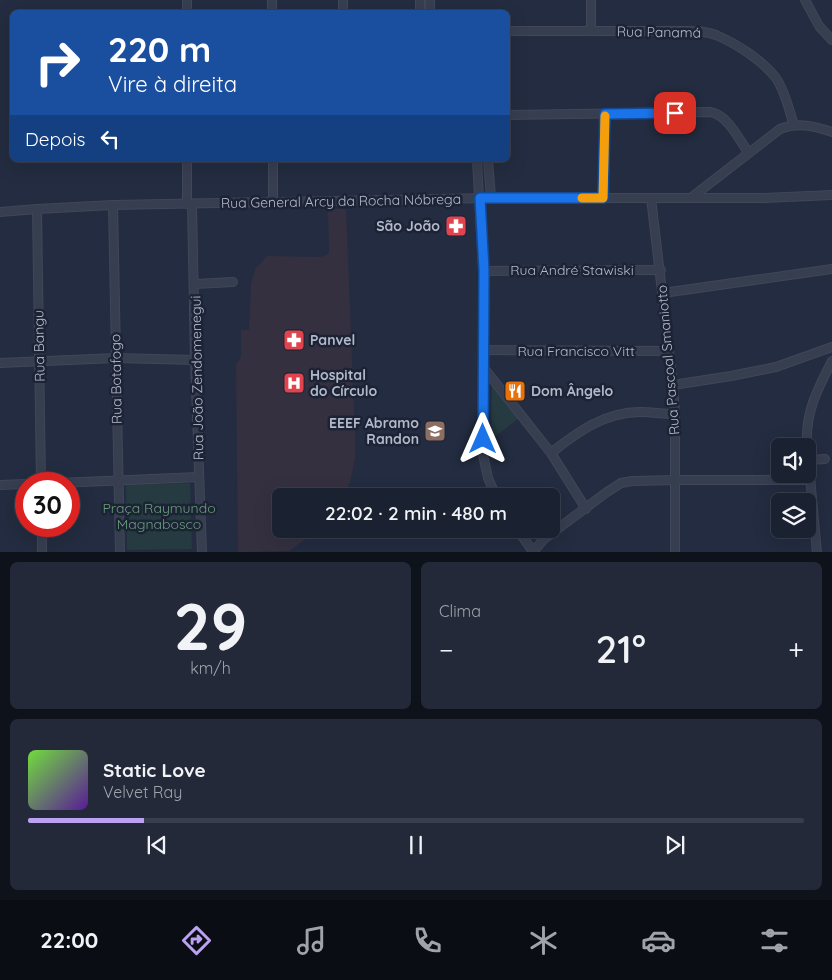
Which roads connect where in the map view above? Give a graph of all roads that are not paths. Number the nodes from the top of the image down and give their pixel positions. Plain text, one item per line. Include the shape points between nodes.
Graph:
1 (591, 0) edge
2 (805, 0) edge
3 (510, 31) edge
4 (591, 31) junction
5 (832, 40) edge
6 (605, 114) junction
7 (510, 115) edge
8 (794, 125) junction
9 (832, 132) edge
10 (748, 152) junction
11 (187, 162) edge
12 (273, 162) edge
13 (477, 162) edge
14 (488, 162) edge
15 (832, 195) edge
16 (692, 197) junction
17 (480, 198) junction
18 (491, 198) junction
19 (603, 198) junction
20 (651, 198) junction
21 (273, 203) junction
22 (190, 204) junction
23 (113, 205) junction
24 (37, 209) junction
25 (0, 212) edge
26 (832, 269) edge
27 (484, 270) junction
28 (661, 270) junction
29 (233, 282) dead end
30 (195, 284) junction
31 (663, 293) junction
32 (832, 347) edge
33 (483, 350) junction
34 (670, 351) junction
35 (116, 358) junction
36 (195, 360) junction
37 (38, 361) junction
38 (832, 361) edge
39 (0, 362) edge
40 (484, 367) junction
41 (673, 384) junction
42 (675, 414) junction
43 (807, 438) edge
44 (550, 453) junction
45 (825, 459) dead end
46 (816, 460) edge
47 (41, 472) edge
48 (199, 477) junction
49 (118, 479) junction
50 (675, 480) junction
51 (771, 480) edge
52 (80, 481) edge
53 (809, 483) edge
54 (15, 484) edge
55 (0, 485) edge
56 (492, 488) edge
57 (586, 509) junction
58 (42, 537) edge
59 (523, 538) edge
60 (42, 552) edge
61 (120, 552) edge
62 (202, 552) edge
63 (533, 552) edge
64 (675, 552) edge
65 (818, 552) edge

1 - 4 street
2 - 5 street via 819,26
3 - 4 street, Rua Panamá
4 - 8 street, Rua Panamá via 702,31 715,35 760,62 776,78
6 - 7 street
6 - 10 street via 718,113
6 - 19 street
8 - 9 street
8 - 10 street via 780,129
10 - 16 street
11 - 22 street, Rua João Zendomenegui
12 - 21 street
13 - 17 street
14 - 18 street
15 - 16 street, Rua General Arcy da Rocha Nóbrega
16 - 20 street, Rua General Arcy da Rocha Nóbrega
17 - 18 street, Rua General Arcy da Rocha Nóbrega
17 - 21 street, Rua General Arcy da Rocha Nóbrega
17 - 27 street
18 - 19 street, Rua General Arcy da Rocha Nóbrega
19 - 20 street, Rua General Arcy da Rocha Nóbrega
20 - 28 street, Rua Pascoal Smaniotto
21 - 22 street, Rua General Arcy da Rocha Nóbrega
22 - 23 street, Rua General Arcy da Rocha Nóbrega
22 - 30 street, Rua João Zendomenegui
23 - 24 street, Rua General Arcy da Rocha Nóbrega
23 - 35 street, Rua Botafogo
24 - 25 street, Rua General Arcy da Rocha Nóbrega
24 - 37 street, Rua Bangu
26 - 31 street
27 - 28 street, Rua André Stawiski
27 - 33 street
28 - 31 street, Rua Pascoal Smaniotto
29 - 30 street
30 - 36 street, Rua João Zendomenegui
31 - 34 street, Rua Pascoal Smaniotto
32 - 41 street via 776,367
33 - 34 street, Rua Francisco Vitt
33 - 40 street
34 - 41 street, Rua Pascoal Smaniotto
35 - 36 street
35 - 37 street
35 - 49 street, Rua Botafogo
36 - 48 street, Rua João Zendomenegui
37 - 39 street
37 - 47 street, Rua Bangu
38 - 43 street via 810,408
40 - 44 street
40 - 56 street via 483,455
41 - 42 street, Rua Pascoal Smaniotto
42 - 44 street via 638,412 603,419 576,433
42 - 50 street, Rua Pascoal Smaniotto
44 - 57 street
45 - 46 street
48 - 49 street
48 - 62 street, Rua João Zendomenegui
49 - 52 street
49 - 61 street, Rua Botafogo
50 - 51 street
50 - 57 street via 621,483
50 - 64 street, Rua Pascoal Smaniotto
53 - 65 street
54 - 55 street
57 - 63 street via 544,539
58 - 60 street
59 - 63 street

